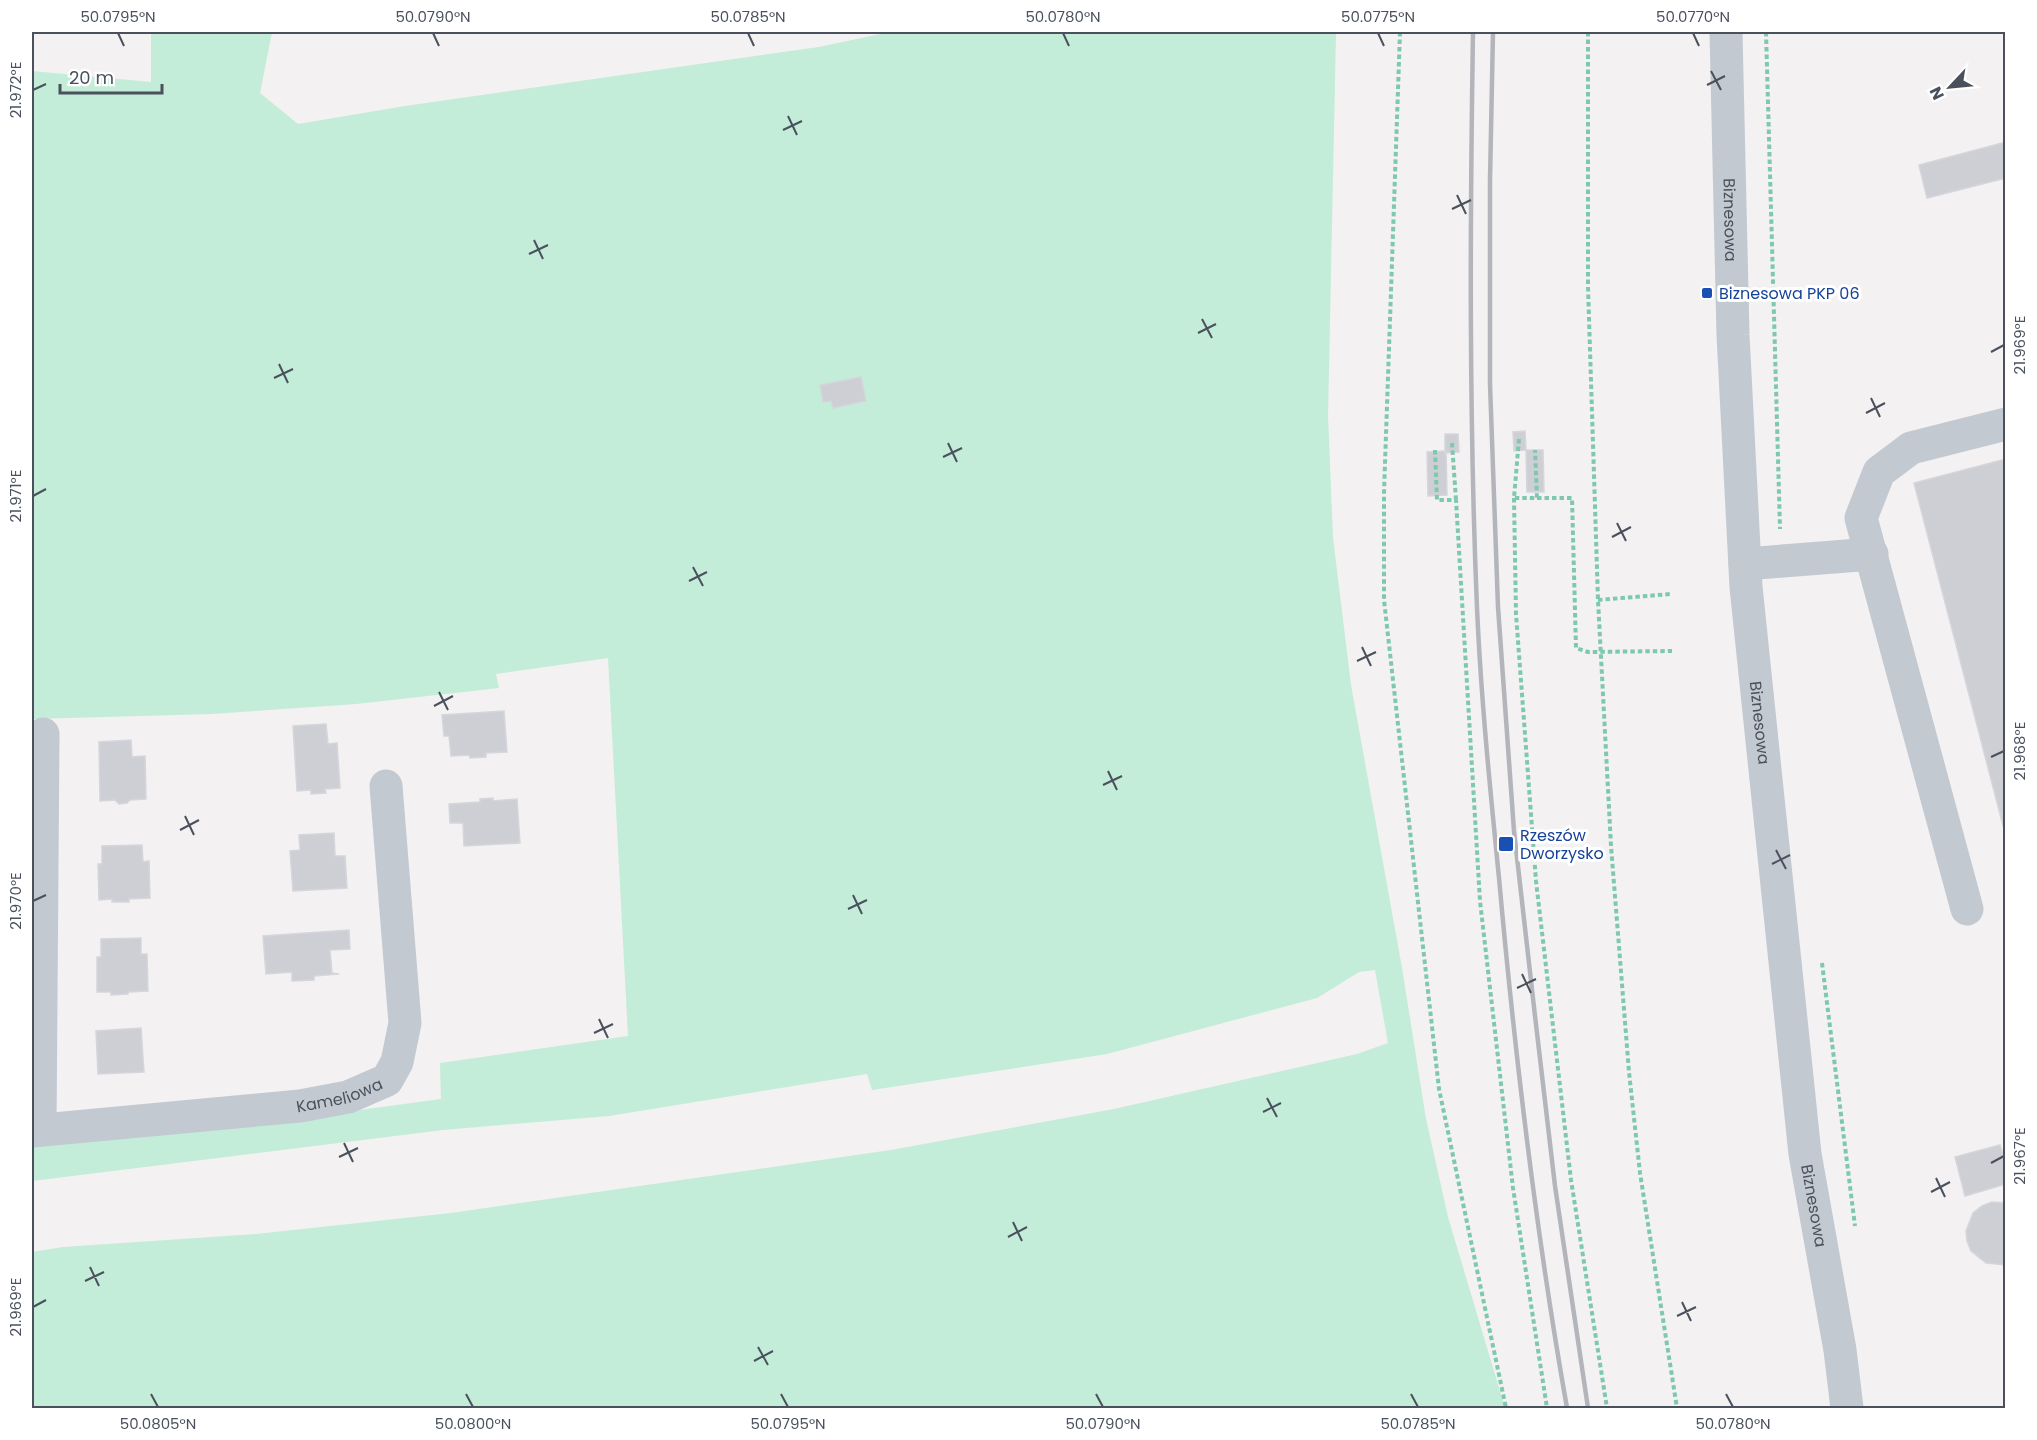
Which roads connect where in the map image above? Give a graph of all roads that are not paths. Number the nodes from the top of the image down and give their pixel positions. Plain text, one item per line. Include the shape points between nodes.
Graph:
1 (1726, 32) edge
2 (2006, 424) edge
3 (1872, 554) junction
4 (1745, 564) junction
5 (43, 734) dead end
6 (386, 786) dead end
7 (1967, 909) dead end
8 (36, 1130) edge
9 (1847, 1408) edge

1 - 4 street, Biznesowa via 1733,335
2 - 3 street via 1911,448 1879,472 1861,518
3 - 4 street
3 - 7 street
4 - 9 street, Biznesowa via 1805,1154
5 - 8 street
6 - 8 street, Kameliowa via 405,1023 397,1062 387,1080 348,1097 300,1106

